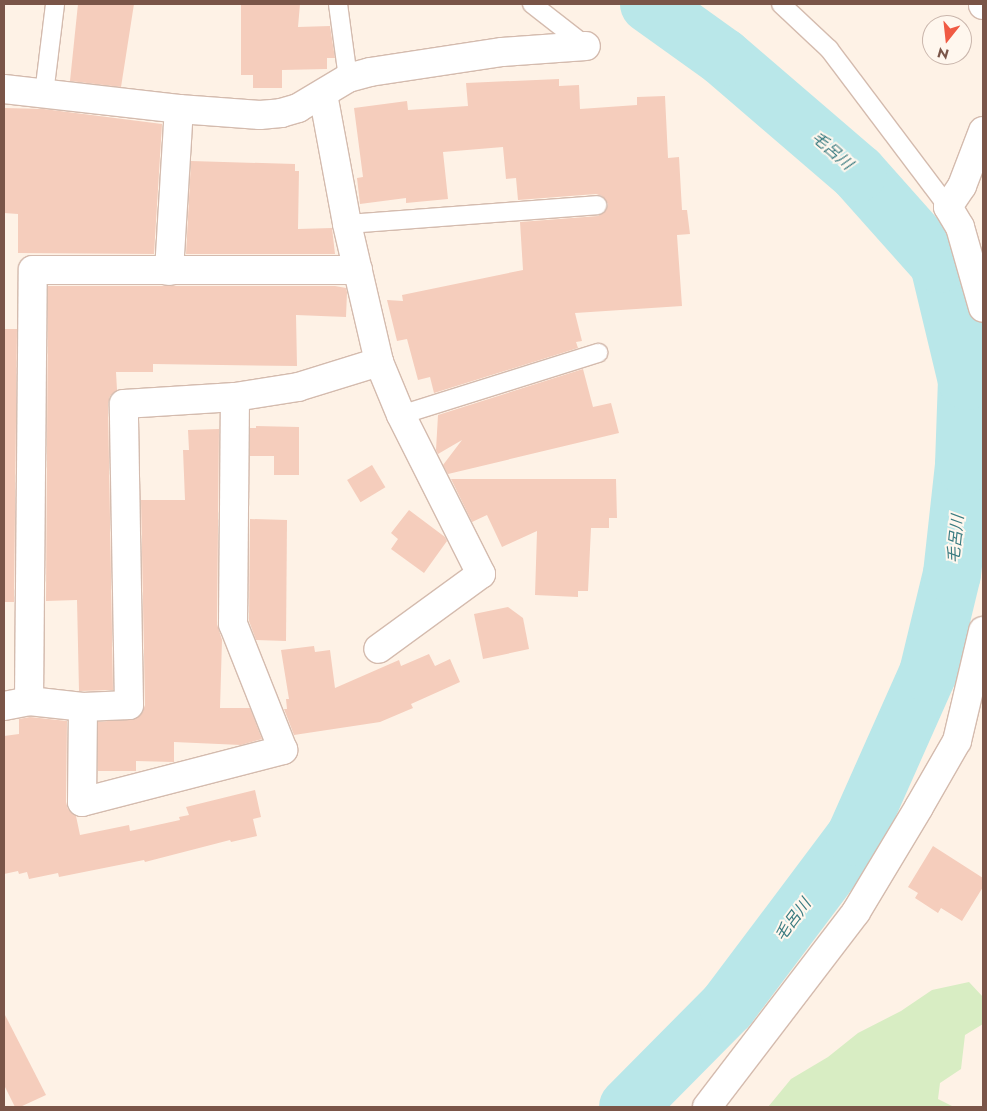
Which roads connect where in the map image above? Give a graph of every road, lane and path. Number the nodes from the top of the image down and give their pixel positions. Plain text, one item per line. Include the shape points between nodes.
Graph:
1 (55, 4) edge
2 (338, 4) edge
3 (532, 4) edge
4 (781, 4) edge
5 (586, 46) joint
6 (348, 78) junction
7 (4, 88) edge
8 (44, 94) junction
9 (323, 94) junction
10 (179, 109) junction
11 (983, 131) edge
12 (597, 205) dead end
13 (948, 207) junction
14 (347, 224) junction
15 (358, 270) junction
16 (169, 271) junction
17 (983, 308) edge
18 (598, 353) dead end
19 (380, 362) junction
20 (234, 396) junction
21 (401, 415) junction
22 (983, 631) edge
23 (378, 649) dead end
24 (17, 703) edge
25 (83, 707) junction
26 (707, 1107) edge

1 - 8 lane
2 - 6 lane
3 - 5 lane
4 - 13 lane via 828,49
5 - 6 street via 502,52
6 - 9 street
7 - 8 street
8 - 10 street
9 - 10 street via 281,113 260,115
9 - 14 street
10 - 16 street
11 - 13 street via 962,186
12 - 14 lane
13 - 17 street via 960,227
14 - 15 street
15 - 16 street
15 - 19 street
16 - 24 street via 33,270
18 - 21 lane
19 - 20 street via 298,386
19 - 21 street
20 - 25 street via 124,404 129,705
20 - 25 street via 233,624 283,750 82,802
21 - 23 street via 481,574
22 - 26 street via 957,741 919,807 856,912
24 - 25 street

